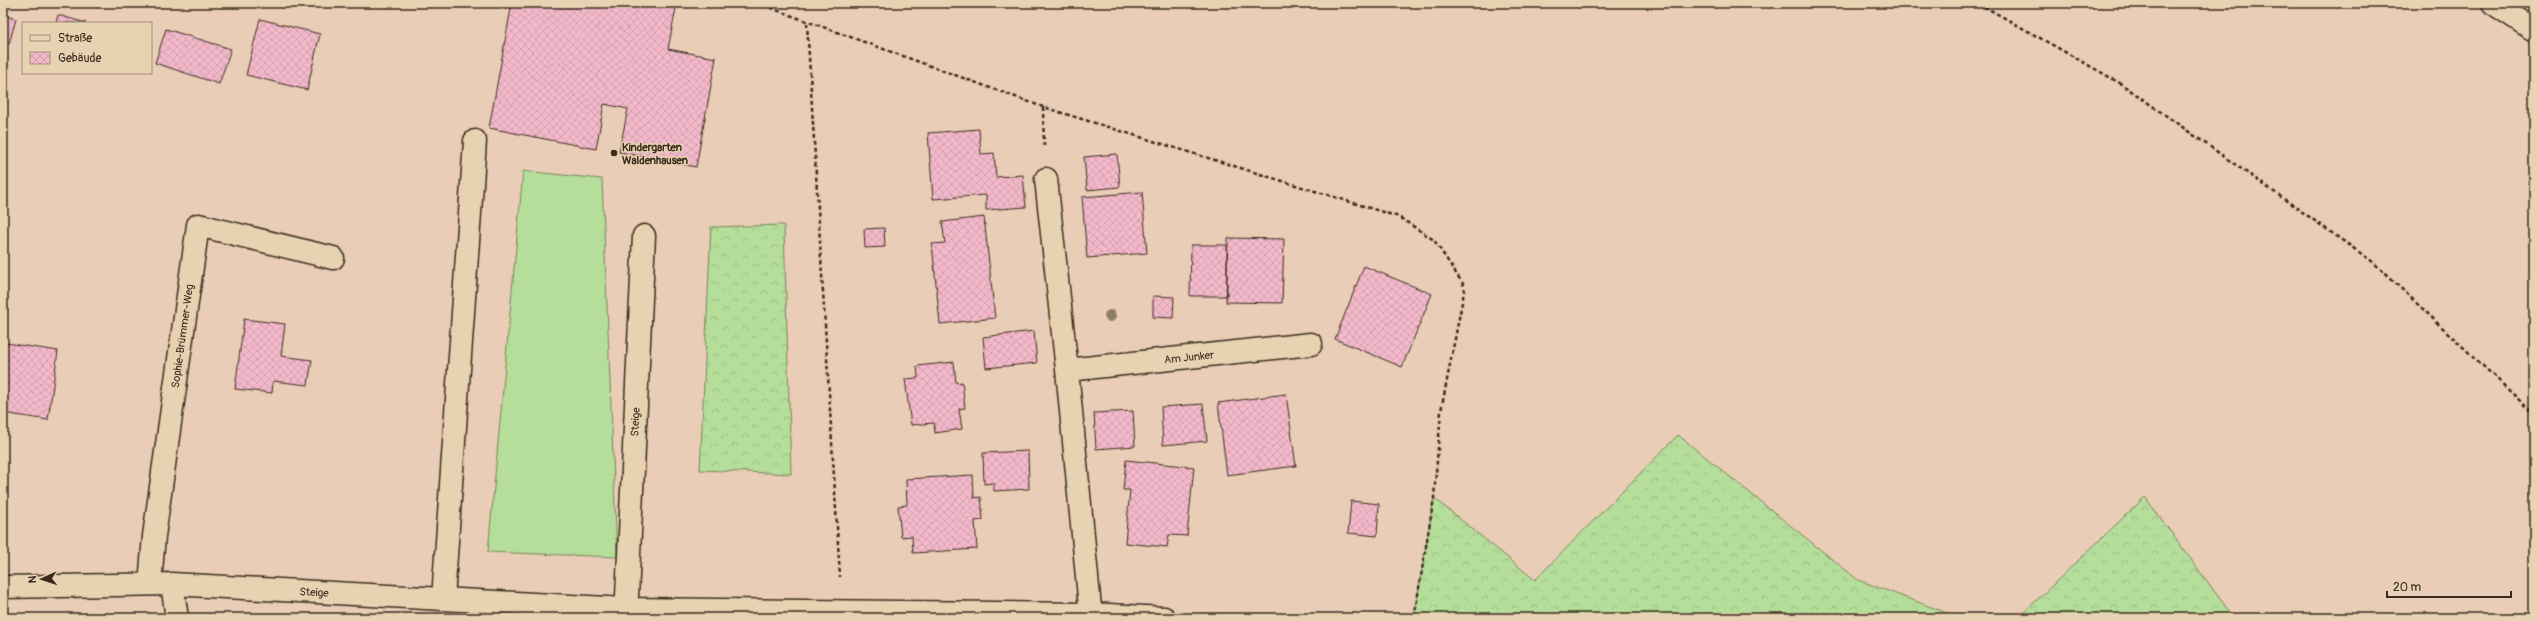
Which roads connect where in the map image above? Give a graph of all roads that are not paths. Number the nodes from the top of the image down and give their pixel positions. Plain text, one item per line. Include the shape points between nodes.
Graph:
1 (2493, 3) edge
2 (2534, 30) edge
3 (475, 140) dead end
4 (1046, 179) road end
5 (644, 236) dead end
6 (333, 258) dead end
7 (1311, 344) dead end
8 (1067, 370) junction
9 (150, 584) junction
10 (172, 584) junction
11 (3, 587) edge
12 (443, 599) junction
13 (625, 614) edge
14 (1091, 616) edge
15 (177, 618) edge
16 (1164, 618) edge

1 - 2 street
3 - 12 street
4 - 8 street
5 - 13 street, Steige
6 - 9 street, Sophie-Brümmer-Weg via 198,225 154,536
7 - 8 street, Am Junker
8 - 14 street
9 - 10 street, Steige
9 - 11 street, Steige
10 - 12 street, Steige
10 - 15 street
12 - 13 street, Steige
13 - 14 street, Steige via 842,611
14 - 16 street, Steige

